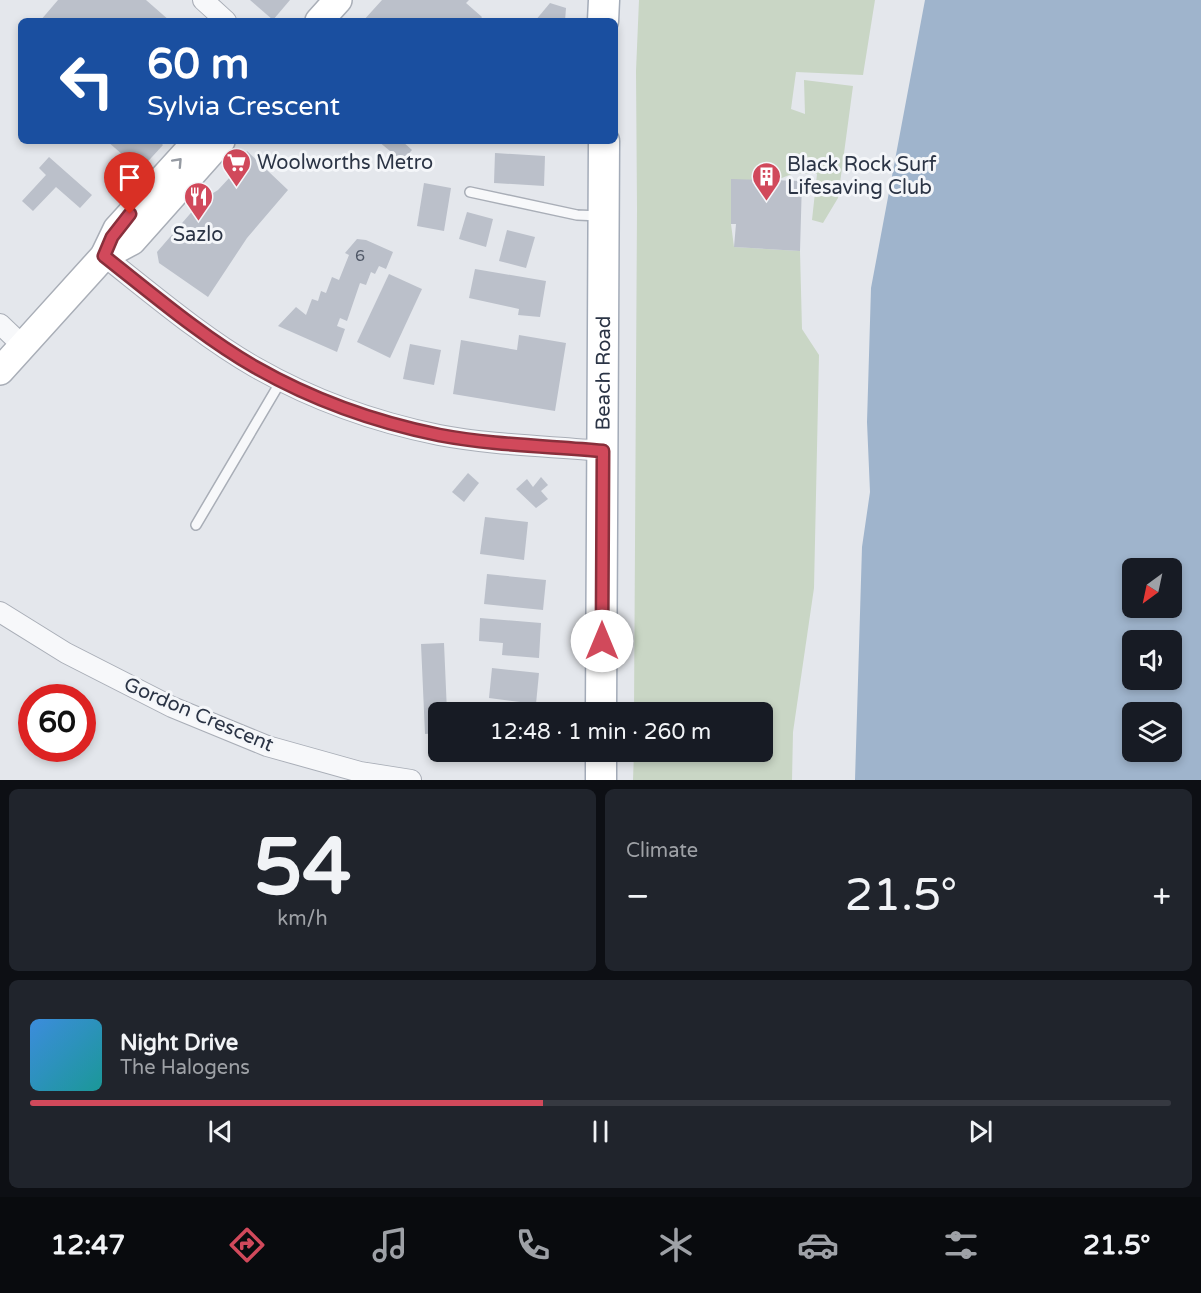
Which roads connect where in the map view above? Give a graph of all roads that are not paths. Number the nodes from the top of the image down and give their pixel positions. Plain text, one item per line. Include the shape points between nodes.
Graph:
1 (203, 0) edge
2 (338, 0) edge
3 (604, 0) edge
4 (223, 18) edge
5 (322, 18) edge
6 (603, 18) edge
7 (194, 144) edge
8 (218, 144) edge
9 (604, 144) edge
10 (470, 192) dead end
11 (605, 216) junction
12 (104, 256) junction
13 (0, 324) edge
14 (23, 346) junction
15 (0, 371) edge
16 (281, 381) junction
17 (603, 451) junction
18 (196, 525) dead end
19 (0, 612) edge
20 (602, 702) edge
21 (601, 762) edge
22 (411, 780) edge
23 (601, 780) edge

1 - 4 street
2 - 5 main road
3 - 6 main road
12 -> 7 main road via 117,229
8 - 12 main road via 132,241
9 - 11 main road, Beach Road
10 - 11 lane via 578,215
11 - 17 main road, Beach Road
12 - 14 main road
12 - 16 street via 227,349
13 - 14 street
14 - 15 main road
16 - 17 street via 345,408 439,435
16 - 18 lane
17 - 20 main road, Beach Road
19 - 22 street, Gordon Crescent via 66,653 172,707 267,746 360,772
21 - 23 main road

